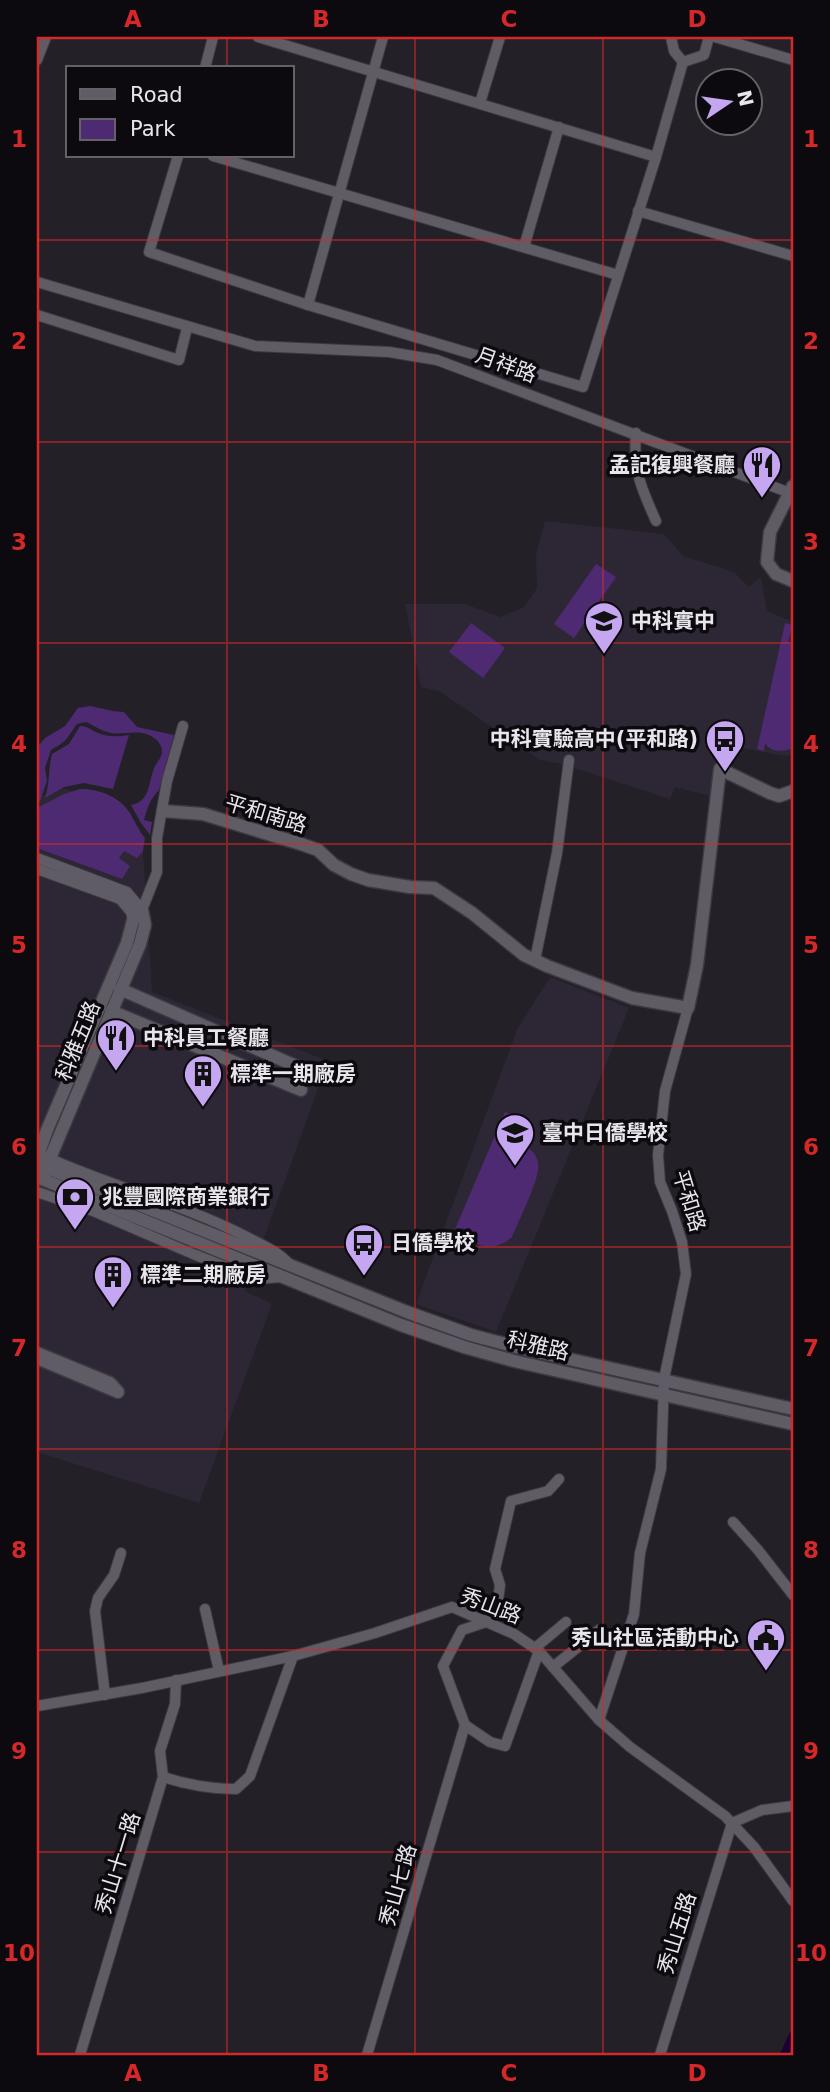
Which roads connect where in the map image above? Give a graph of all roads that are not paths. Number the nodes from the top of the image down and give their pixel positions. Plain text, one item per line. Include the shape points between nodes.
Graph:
1 (46, 37) edge
2 (213, 37) edge
3 (258, 37) edge
4 (383, 37) edge
5 (500, 37) edge
6 (671, 37) edge
7 (709, 37) edge
8 (715, 37) edge
9 (37, 60) edge
10 (793, 61) edge
11 (683, 62) junction
12 (206, 66) edge
13 (373, 70) junction
14 (480, 103) junction
15 (559, 127) junction
16 (656, 157) junction
17 (177, 158) edge
18 (220, 158) edge
19 (339, 193) junction
20 (638, 211) junction
21 (524, 247) junction
22 (793, 257) edge
23 (618, 275) junction
24 (37, 282) edge
25 (308, 305) junction
26 (37, 314) edge
27 (187, 328) junction
28 (635, 435) junction
29 (790, 492) edge
30 (656, 521) dead end
31 (793, 581) edge
32 (183, 726) dead end
33 (569, 760) dead end
34 (793, 791) edge
35 (163, 811) junction
36 (37, 858) edge
37 (37, 869) edge
38 (138, 915) junction
39 (535, 960) junction
40 (120, 989) junction
41 (688, 1007) junction
42 (111, 1011) junction
43 (305, 1070) dead end
44 (301, 1090) dead end
45 (40, 1169) edge
46 (37, 1356) edge
47 (664, 1379) junction
48 (664, 1394) junction
49 (793, 1409) edge
50 (793, 1424) edge
51 (559, 1479) dead end
52 (733, 1522) dead end
53 (121, 1553) dead end
54 (793, 1595) edge
55 (205, 1609) dead end
56 (486, 1622) junction
57 (566, 1622) dead end
58 (599, 1630) dead end
59 (537, 1650) junction
60 (293, 1656) junction
61 (553, 1667) junction
62 (219, 1671) junction
63 (176, 1680) junction
64 (106, 1695) junction
65 (37, 1706) edge
66 (599, 1720) junction
67 (465, 1724) junction
68 (163, 1777) junction
69 (793, 1806) edge
70 (732, 1823) junction
71 (793, 1900) edge
72 (80, 2055) edge
73 (367, 2055) edge
74 (660, 2055) edge

1 - 9 street
2 - 12 street
3 - 13 street
4 - 13 street
5 - 14 street
6 - 11 street
7 - 11 street via 704,55
8 - 10 street
11 - 16 street
13 - 14 street
13 - 19 street
14 - 15 street
15 - 16 street
15 - 21 street
16 - 20 street
17 - 25 street via 149,252
18 - 19 street
19 - 21 street
19 - 25 street
20 - 22 street
20 - 23 street
21 - 23 street
23 - 25 street via 583,387
24 - 27 street, 月祥路
26 - 27 street via 179,360
27 - 28 street, 月祥路 via 255,346 389,352 437,360
28 - 29 street, 月祥路
28 - 30 street via 634,459
29 - 31 street via 770,532 767,562 776,574
32 - 35 street
33 - 39 street via 557,853
34 - 41 street, 平和路 via 779,796 720,769
35 - 38 street via 157,872
35 - 39 street, 平和南路 via 203,814 301,844 368,880 434,888
36 - 38 street via 127,892
37 - 38 street via 120,899
38 - 40 street, 科雅五路 via 145,925
38 - 45 street, 科雅五路 via 47,1130
39 - 41 street, 平和南路 via 632,998
40 - 42 street, 科雅五路
40 - 43 street
41 - 47 street, 平和路 via 665,1091 658,1156 660,1182 682,1242 686,1274
42 - 44 street
42 - 45 street, 科雅五路
45 - 47 street, 科雅路 via 471,1335
45 - 48 street, 科雅路 via 401,1325 520,1363
46 - 46 street via 110,1383 118,1392 94,1381
47 - 48 street, 平和路
47 - 49 street, 科雅路
48 - 50 street, 科雅路
48 - 66 street, 平和路 via 661,1469 640,1553 634,1614
51 - 56 street via 548,1491 511,1501 495,1569 498,1600
52 - 54 street
53 - 64 street via 94,1611
55 - 62 street
56 - 59 street, 秀山路 via 514,1633
56 - 60 street, 秀山路 via 452,1607
56 - 67 street via 463,1630 443,1666
57 - 59 street
58 - 61 street
59 - 61 street, 秀山路
59 - 67 street via 505,1746 489,1742
60 - 62 street, 秀山路
60 - 68 street via 250,1776 236,1789 212,1789
61 - 66 street, 秀山路
62 - 63 street, 秀山路
63 - 64 street, 秀山路
63 - 68 street, 秀山十一路 via 175,1704 160,1751
64 - 65 street, 秀山路
66 - 70 street, 秀山路
67 - 73 street, 秀山七路
68 - 72 street, 秀山十一路
69 - 70 street via 762,1811
70 - 71 street, 秀山路
70 - 74 street, 秀山五路

